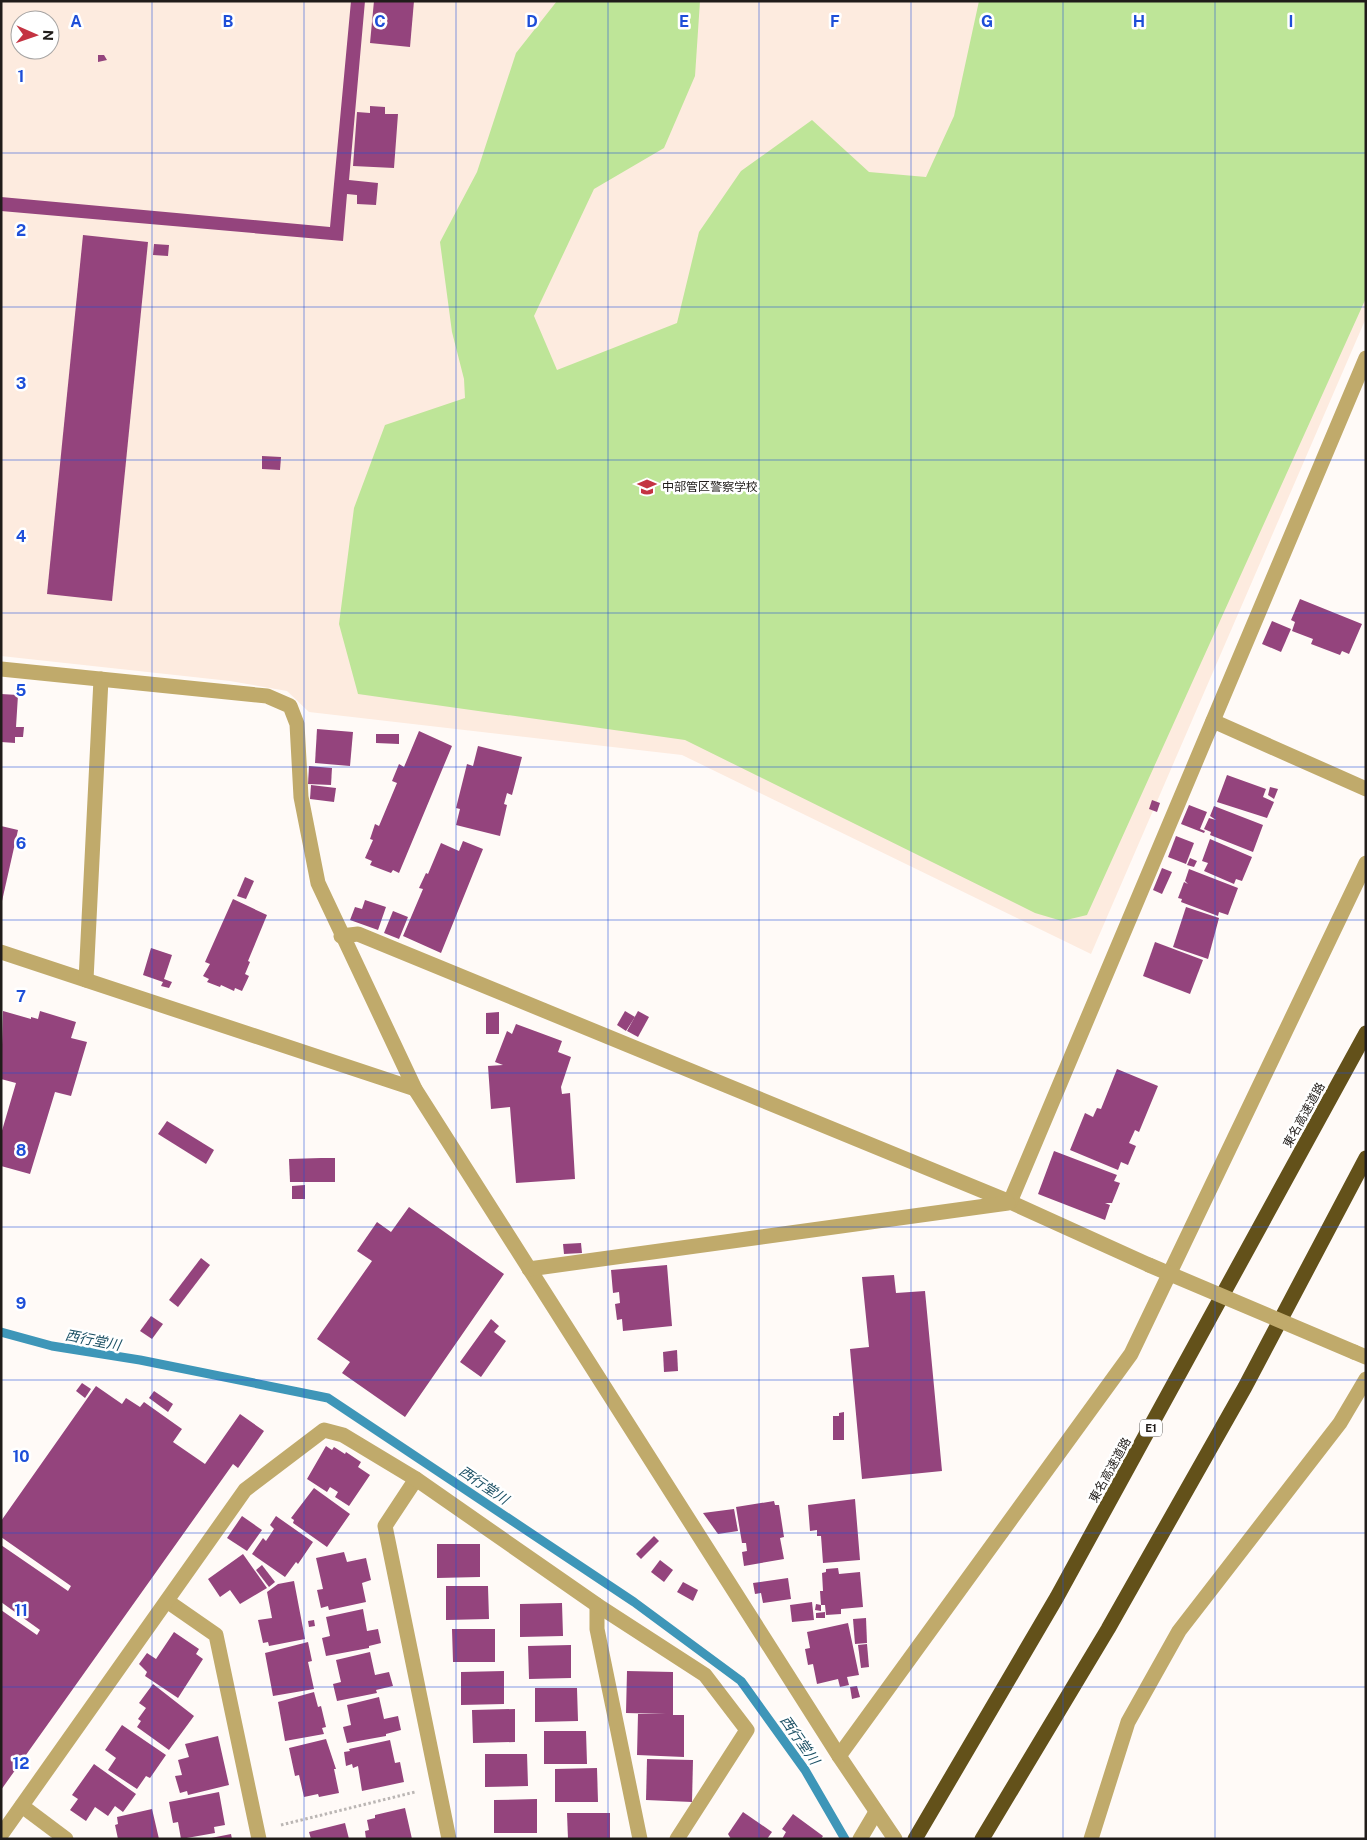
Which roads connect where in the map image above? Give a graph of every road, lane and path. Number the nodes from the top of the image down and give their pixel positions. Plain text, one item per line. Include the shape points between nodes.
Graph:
1 (1366, 358) edge
2 (1, 668) edge
3 (101, 679) junction
4 (1213, 721) junction
5 (1366, 789) edge
6 (1366, 863) edge
7 (341, 936) junction
8 (1, 952) edge
9 (86, 980) junction
10 (1366, 1033) edge
11 (416, 1089) junction
12 (1366, 1158) edge
13 (1010, 1202) junction
14 (529, 1269) junction
15 (1360, 1354) edge
16 (1366, 1378) edge
17 (416, 1479) junction
18 (167, 1601) junction
19 (597, 1605) junction
20 (839, 1756) junction
21 (438, 1786) junction
22 (22, 1806) junction
23 (876, 1812) junction
24 (1, 1835) edge
25 (258, 1835) edge
26 (861, 1836) edge
27 (66, 1839) edge
28 (448, 1839) edge
29 (640, 1839) edge
30 (677, 1839) edge
31 (895, 1839) edge
32 (915, 1839) edge
33 (982, 1839) edge
34 (1090, 1839) edge

1 - 4 street
2 - 3 street
3 - 7 street via 267,696 290,706 297,724 301,797 318,883
3 - 9 street
4 - 5 street
4 - 13 street
6 - 20 street via 1131,1354
7 - 11 street
7 - 13 street via 358,934
8 - 9 street
9 - 11 street
10 - 32 highway, 東名高速道路 / E1 via 1057,1597
11 - 14 street
12 - 33 highway via 1245,1387 1108,1629
13 - 14 street
13 - 15 street, bridge
14 - 20 street
16 - 34 street via 1340,1424 1179,1631 1128,1722
17 - 18 street via 343,1435 324,1430 245,1490
17 - 19 street
17 - 21 street via 385,1526
18 - 22 street
18 - 25 street via 216,1635
19 - 29 street via 596,1629
19 - 30 street via 704,1676 747,1730
20 - 23 street
21 - 25 path
21 - 28 street
22 - 24 street
22 - 27 street
23 - 26 street
23 - 31 street

